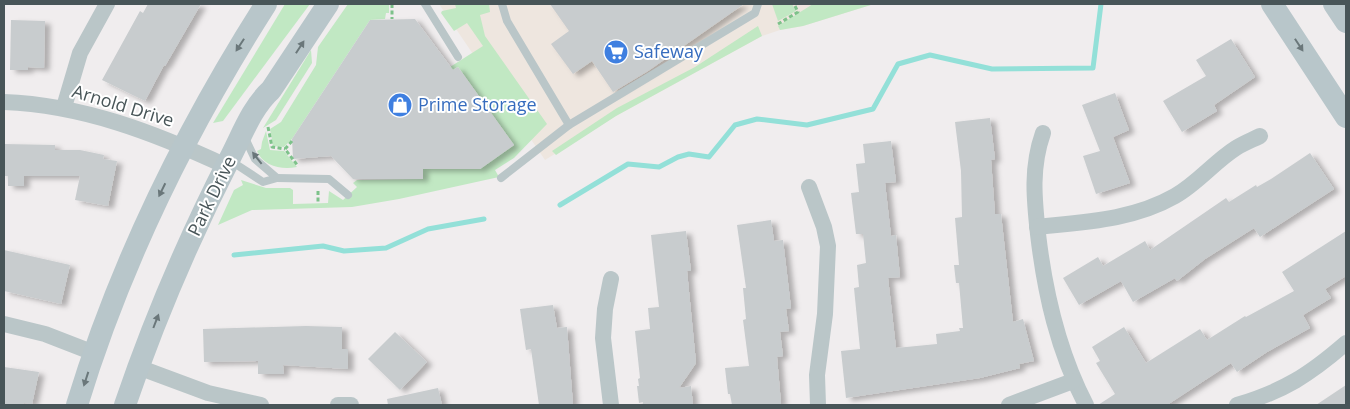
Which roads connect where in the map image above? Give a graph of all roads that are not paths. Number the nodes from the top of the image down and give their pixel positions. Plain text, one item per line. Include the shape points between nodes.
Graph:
1 (107, 4) edge
2 (266, 4) edge
3 (328, 4) edge
4 (425, 4) edge
5 (502, 4) edge
6 (758, 4) edge
7 (1272, 4) edge
8 (1334, 4) edge
9 (1346, 22) edge
10 (458, 56) dead end
11 (4, 102) edge
12 (64, 107) junction
13 (1346, 117) edge
14 (569, 125) junction
15 (1043, 133) dead end
16 (243, 134) junction
17 (1260, 136) dead end
18 (184, 147) junction
19 (228, 163) junction
20 (277, 178) junction
21 (501, 178) dead end
22 (809, 187) dead end
23 (348, 195) dead end
24 (1037, 227) junction
25 (611, 279) dead end
26 (4, 324) edge
27 (1346, 344) edge
28 (94, 353) junction
29 (138, 367) junction
30 (1073, 381) junction
31 (77, 405) edge
32 (125, 405) edge
33 (261, 405) edge
34 (338, 405) edge
35 (351, 405) edge
36 (611, 405) edge
37 (818, 405) edge
38 (1008, 405) edge
39 (1086, 405) edge
40 (1237, 405) edge

1 - 12 street via 80,53
2 -> 18 main road via 228,63
16 -> 3 main road, Park Drive via 261,100
4 - 10 lane
5 - 14 lane via 507,22
6 - 14 lane via 755,13
7 -> 13 main road
8 - 9 main road
11 - 12 street, Arnold Drive
12 - 18 street, Arnold Drive via 108,118
14 - 21 lane
15 - 24 street via 1036,152 1033,182
16 - 19 main road, Park Drive
20 -> 16 lane via 255,159
17 - 24 street via 1236,148 1174,196 1149,208 1097,222
18 - 19 street, Arnold Drive
18 -> 28 main road via 133,253
19 - 20 lane via 263,182
29 -> 19 main road, Park Drive via 176,270
20 - 23 lane via 329,179
22 - 37 street via 828,246 826,314 817,374
24 - 30 street via 1051,315
25 - 36 street via 603,338
26 - 28 street via 44,334
27 - 40 street via 1300,380 1273,394
28 -> 31 main road
29 - 32 main road, Park Drive
29 - 33 street via 208,393
30 - 38 street
30 - 39 street
34 - 35 street

